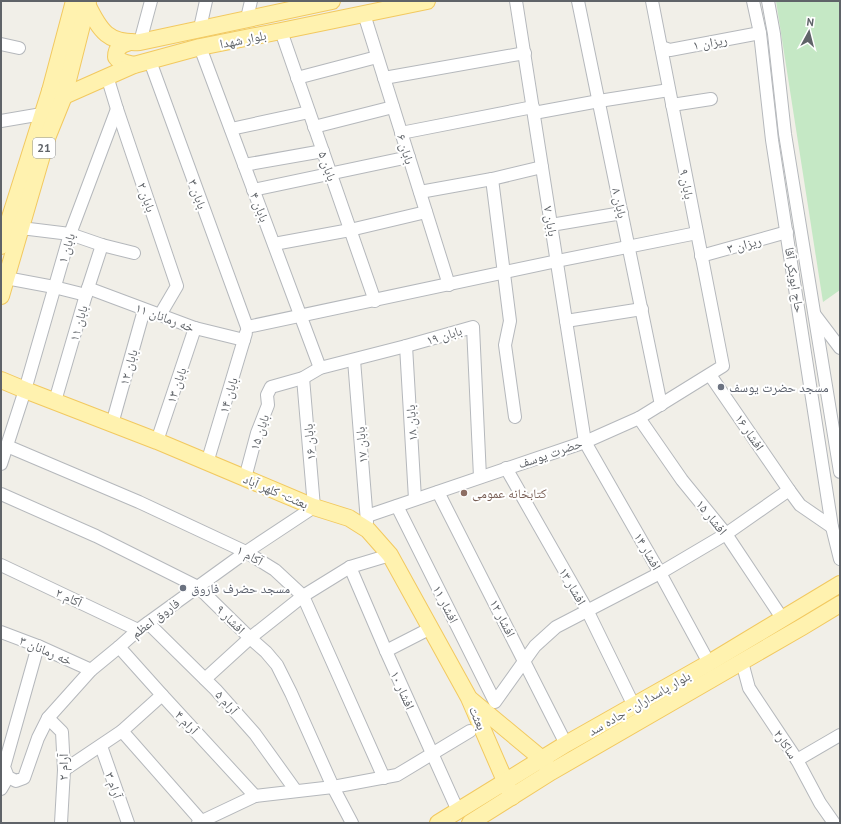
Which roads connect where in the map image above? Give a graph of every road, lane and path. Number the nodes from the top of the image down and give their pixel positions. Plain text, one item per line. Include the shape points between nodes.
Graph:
1 (151, 1) edge
2 (206, 1) edge
3 (250, 1) edge
4 (332, 1) edge
5 (427, 1) edge
6 (516, 1) edge
7 (578, 1) edge
8 (652, 1) edge
9 (753, 1) edge
10 (768, 1) edge
11 (83, 2) edge
12 (308, 4) edge
13 (364, 14) junction
14 (247, 18) junction
15 (200, 28) junction
16 (281, 31) junction
17 (760, 33) junction
18 (135, 42) junction
19 (1, 44) edge
20 (200, 47) junction
21 (661, 47) junction
22 (19, 48) dead end
23 (525, 53) junction
24 (377, 57) junction
25 (142, 63) junction
26 (107, 76) junction
27 (297, 78) junction
28 (384, 78) junction
29 (669, 90) junction
30 (57, 93) junction
31 (711, 99) dead end
32 (599, 101) junction
33 (672, 105) junction
34 (393, 107) junction
35 (117, 109) junction
36 (533, 110) junction
37 (309, 112) junction
38 (42, 114) junction
39 (1, 121) edge
40 (314, 127) junction
41 (230, 129) junction
42 (401, 133) junction
43 (41, 137) junction
44 (323, 151) junction
45 (409, 157) junction
46 (244, 165) junction
47 (542, 167) junction
48 (331, 174) junction
49 (492, 179) junction
50 (253, 190) junction
51 (420, 192) junction
52 (426, 212) junction
53 (622, 213) junction
54 (551, 225) junction
55 (21, 228) junction
56 (350, 230) junction
57 (787, 232) junction
58 (697, 233) junction
59 (70, 234) junction
60 (274, 244) junction
61 (102, 245) junction
62 (1, 246) edge
63 (629, 247) junction
64 (134, 252) dead end
65 (701, 256) junction
66 (557, 261) junction
67 (503, 274) junction
68 (6, 278) junction
69 (449, 285) junction
70 (54, 287) junction
71 (87, 292) junction
72 (1, 296) edge
73 (375, 300) junction
74 (642, 309) junction
75 (144, 310) junction
76 (815, 314) junction
77 (160, 315) junction
78 (301, 316) junction
79 (566, 321) junction
80 (195, 328) junction
81 (247, 328) junction
82 (244, 340) junction
83 (406, 346) junction
84 (840, 348) edge
85 (354, 360) junction
86 (723, 366) joint
87 (320, 368) junction
88 (710, 375) junction
89 (303, 378) junction
90 (1, 380) edge
91 (271, 387) joint
92 (25, 390) junction
93 (55, 401) junction
94 (661, 405) junction
95 (515, 417) dead end
96 (639, 418) junction
97 (112, 424) junction
98 (157, 441) junction
99 (585, 442) junction
100 (7, 446) junction
101 (207, 463) junction
102 (1, 464) edge
103 (840, 466) edge
104 (506, 468) junction
105 (480, 477) junction
106 (245, 478) junction
107 (789, 490) junction
108 (438, 492) junction
109 (1, 494) edge
110 (415, 499) junction
111 (397, 506) junction
112 (314, 507) junction
113 (368, 523) junction
114 (832, 527) junction
115 (726, 534) junction
116 (246, 552) junction
117 (390, 555) junction
118 (840, 559) edge
119 (1, 565) edge
120 (350, 567) junction
121 (660, 573) junction
122 (840, 584) edge
123 (198, 587) junction
124 (304, 596) junction
125 (840, 604) edge
126 (587, 610) junction
127 (782, 618) junction
128 (148, 623) junction
129 (431, 628) junction
130 (138, 630) junction
131 (1, 632) edge
132 (250, 638) junction
133 (38, 646) junction
134 (119, 647) junction
135 (386, 651) junction
136 (525, 662) junction
137 (742, 662) junction
138 (709, 663) junction
139 (91, 670) junction
140 (205, 679) junction
141 (162, 695) junction
142 (469, 698) junction
143 (634, 706) junction
144 (48, 718) junction
145 (122, 731) junction
146 (470, 731) dead end
147 (840, 734) edge
148 (566, 744) junction
149 (101, 746) junction
150 (431, 753) junction
151 (797, 760) junction
152 (546, 766) junction
153 (4, 770) edge
154 (64, 770) junction
155 (384, 778) junction
156 (505, 783) junction
157 (333, 786) junction
158 (1, 789) edge
159 (296, 791) junction
160 (255, 796) junction
161 (512, 797) junction
162 (458, 812) junction
163 (201, 822) edge
164 (61, 823) edge
165 (128, 823) edge
166 (352, 823) edge
167 (438, 823) edge
168 (470, 823) edge
169 (834, 823) edge

1 - 18 street
2 - 15 street
3 - 14 street
4 - 12 main road, بلوار شهدا
5 - 13 main road, بلوار شهدا
6 - 23 street, بابان ۷
7 - 32 street, بابان ۸
8 - 21 street, بابان ۹
9 - 17 street, حاج ابوبکر آقا
10 - 76 street, حاج ابوبکر آقا via 785,134
11 - 18 main road, بلوار شهدا via 105,34 113,39
11 - 30 main road, 21
12 - 14 main road, بلوار شهدا
13 - 16 main road, بلوار شهدا
13 - 24 street, بابان ۶
14 - 15 main road, بلوار شهدا
15 - 18 main road, بلوار شهدا
16 - 20 main road, بلوار شهدا
16 - 27 street, بابان ۵
17 - 21 street, ریزان ۱ via 670,50
17 - 57 street, حاج ابوبکر آقا via 772,140
18 - 25 main road via 120,46 116,50 116,57 122,62
19 - 22 street
20 - 25 main road, بلوار شهدا
20 - 41 street, بابان ۴
21 - 29 street, بابان ۹
23 - 28 street
23 - 36 street, بابان ۷
24 - 27 street
24 - 28 street, بابان ۶
25 - 26 main road, بلوار شهدا
25 - 81 street, بابان ۳
26 - 30 main road, بلوار شهدا
26 - 35 street, بابان ۲
27 - 37 street, بابان ۵
28 - 34 street, بابان ۶
29 - 32 street
29 - 33 street, بابان ۹
30 - 38 main road, 21
30 - 43 main road, 21
31 - 33 street
32 - 36 street
32 - 53 street, بابان ۸
33 - 58 street, بابان ۹
34 - 40 street
34 - 42 street, بابان ۶
35 - 59 street, بابان ۱
35 - 77 street, بابان ۲ via 177,286
36 - 42 street
36 - 47 street, بابان ۷
37 - 40 street, بابان ۵
37 - 41 street
38 - 39 street
38 - 43 main road, 21
40 - 44 street, بابان ۵
41 - 46 street, بابان ۴
42 - 45 street, بابان ۶
43 - 55 main road, 21
43 - 62 main road, 21
44 - 46 street
44 - 48 street, بابان ۵
45 - 48 street
45 - 51 street, بابان ۶
46 - 50 street, بابان ۴
47 - 49 street
47 - 54 street, بابان ۷
48 - 50 street
48 - 56 street, بابان ۵
49 - 51 street
49 - 67 street
50 - 60 street, بابان ۴
51 - 52 street, بابان ۶
52 - 56 street
52 - 69 street, بابان ۶
53 - 54 street
53 - 63 street, بابان ۸
54 - 66 street, بابان ۷
55 - 59 street
55 - 68 main road, 21
56 - 60 street
56 - 73 street, بابان ۵
57 - 65 street, ۳ ریزان
57 - 114 street, حاج ابوبکر آقا
58 - 63 street
58 - 65 street, بابان ۹
59 - 61 street
59 - 70 street, بابان ۱
60 - 78 street, بابان ۴
61 - 64 street
61 - 71 street, بابان ۱۱
63 - 66 street
63 - 74 street, بابان ۸
65 - 86 street, بابان ۹
66 - 67 street
66 - 79 street, بابان ۷
67 - 69 street
67 - 95 street via 510,321 505,345
68 - 70 street, خه رمانان ۱۱
68 - 72 main road, 21
69 - 73 street
70 - 71 street, خه رمانان ۱۱
70 - 92 street, بابان ۱
71 - 75 street, خه رمانان ۱۱
71 - 93 street, بابان ۱۱
73 - 78 street
74 - 79 street
74 - 94 street, بابان ۸
75 - 77 street, خه رمانان ۱۱
75 - 97 street, بابان ۱۲
76 - 84 street
76 - 103 street, حاج ابوبکر آقا
77 - 80 street, خه رمانان ۱۱
78 - 81 street
78 - 87 street, بابان ۴
79 - 99 street, بابان ۷
80 - 82 street, خه رمانان ۱۱
80 - 98 street, بابان ۱۳
81 - 82 street, بابان ۱۴
82 - 101 street, بابان ۱۴
83 - 85 street, بابان ۱۹
83 - 105 street, بابان ۱۹ via 473,327
83 - 110 street, بابان ۱۸
85 - 87 street, بابان ۱۹
85 - 113 street, بابان ۱۷
86 - 88 street, حضرت یوسف
87 - 89 street, بابان ۱۹
88 - 94 street, حضرت یوسف
88 - 107 street, افشار ۱۶
89 - 91 street, بابان ۱۹
89 - 112 street, بابان ۱۶
90 - 92 main road, بعثت- کلهر آباد
91 - 106 street, بابان ۱۵ via 267,395 268,405
92 - 93 main road, بعثت- کلهر آباد
92 - 100 street, بابان ۱
93 - 97 main road, بعثت- کلهر آباد
94 - 96 street, حضرت یوسف
96 - 99 street, حضرت یوسف
96 - 115 street, افشار ۱۵ via 682,480
97 - 98 main road, بعثت- کلهر آباد
98 - 101 main road, بعثت- کلهر آباد
99 - 104 street, حضرت یوسف
99 - 121 street, افشار ۱۴
100 - 102 street, بابان ۱
100 - 116 street, آکام ۱ via 139,502
101 - 106 main road, بعثت- کلهر آباد
104 - 105 street, حضرت یوسف
104 - 126 street, افشار ۱۳
105 - 108 street, حضرت یوسف
106 - 112 main road, بعثت- کلهر آباد
107 - 114 street, افشار ۱۶ via 800,505
107 - 115 street
108 - 110 street, حضرت یوسف
108 - 136 street, افشار ۱۲
109 - 123 street, افشار ۹ via 96,536
110 - 111 street, حضرت یوسف
111 - 113 street, حضرت یوسف
111 - 136 street, افشار ۱۱ via 495,702
112 - 113 main road, بعثت- کلهر آباد
112 - 116 street, فاروق اعظم
113 - 117 main road, بعثت- کلهر آباد
114 - 118 street, حاج ابوبکر آقا
115 - 121 street
115 - 127 street, افشار ۱۵
116 - 123 street, فاروق اعظم
116 - 124 street, آکام ۱ via 275,570
117 - 120 street
117 - 129 main road, بعثت- کلهر آباد
119 - 130 street, آکام ۲
120 - 124 street
120 - 135 street, افشار ۱۰
121 - 126 street
121 - 138 street, افشار ۱۴
122 - 127 main road, بلوار پاسداران - جاده سد
123 - 128 street, فاروق اعظم
123 - 132 street, افشار ۹
124 - 132 street
124 - 155 street, آکام ۱
125 - 137 main road, بلوار پاسداران - جاده سد
126 - 136 street via 556,627 535,646
126 - 143 street, افشار ۱۳
127 - 138 main road, بلوار پاسداران - جاده سد
128 - 130 street, فاروق اعظم
128 - 140 street, آرام ۵
129 - 135 street
129 - 142 main road, بعثت- کلهر آباد
130 - 134 street, فاروق اعظم
131 - 133 street, خه رمانان ۳
132 - 140 street
132 - 157 street, افشار ۹ via 277,665
133 - 139 street, خه رمانان ۳
133 - 153 street
134 - 139 street, فاروق اعظم
134 - 141 street, آرام ۴
135 - 150 street, افشار ۱۰
136 - 148 street, افشار ۱۲
137 - 151 street, ساکار۲ via 749,688
137 - 152 main road, بلوار پاسداران - جاده سد
138 - 143 main road, بلوار پاسداران - جاده سد
139 - 144 street, فاروق اعظم
140 - 159 street, آرام ۵ via 255,734
141 - 145 street
141 - 160 street, آرام ۴
142 - 152 main road, بعثت
142 - 156 main road, بعثت
143 - 148 main road, بلوار پاسداران - جاده سد
144 - 153 street, فاروق اعظم via 24,778 16,781
144 - 154 street, آرام ۲ via 62,732
145 - 149 street
145 - 163 street
146 - 150 street
147 - 151 street
148 - 152 main road, بلوار پاسداران - جاده سد
149 - 154 street
149 - 165 street, آرام ۳
150 - 155 street via 397,775
150 - 162 street, افشار ۱۰
151 - 169 street, ساکار۲
152 - 156 main road, بلوار پاسداران - جاده سد
152 - 161 main road, بلوار پاسداران - جاده سد
153 - 158 street
154 - 164 street, آرام ۲
155 - 157 street
156 - 161 main road, بعثت
156 - 162 main road, بلوار پاسداران - جاده سد
157 - 159 street
157 - 166 street, افشار ۹
159 - 160 street
160 - 163 street
161 - 168 main road, بلوار پاسداران - جاده سد
162 - 167 main road, بلوار پاسداران - جاده سد

